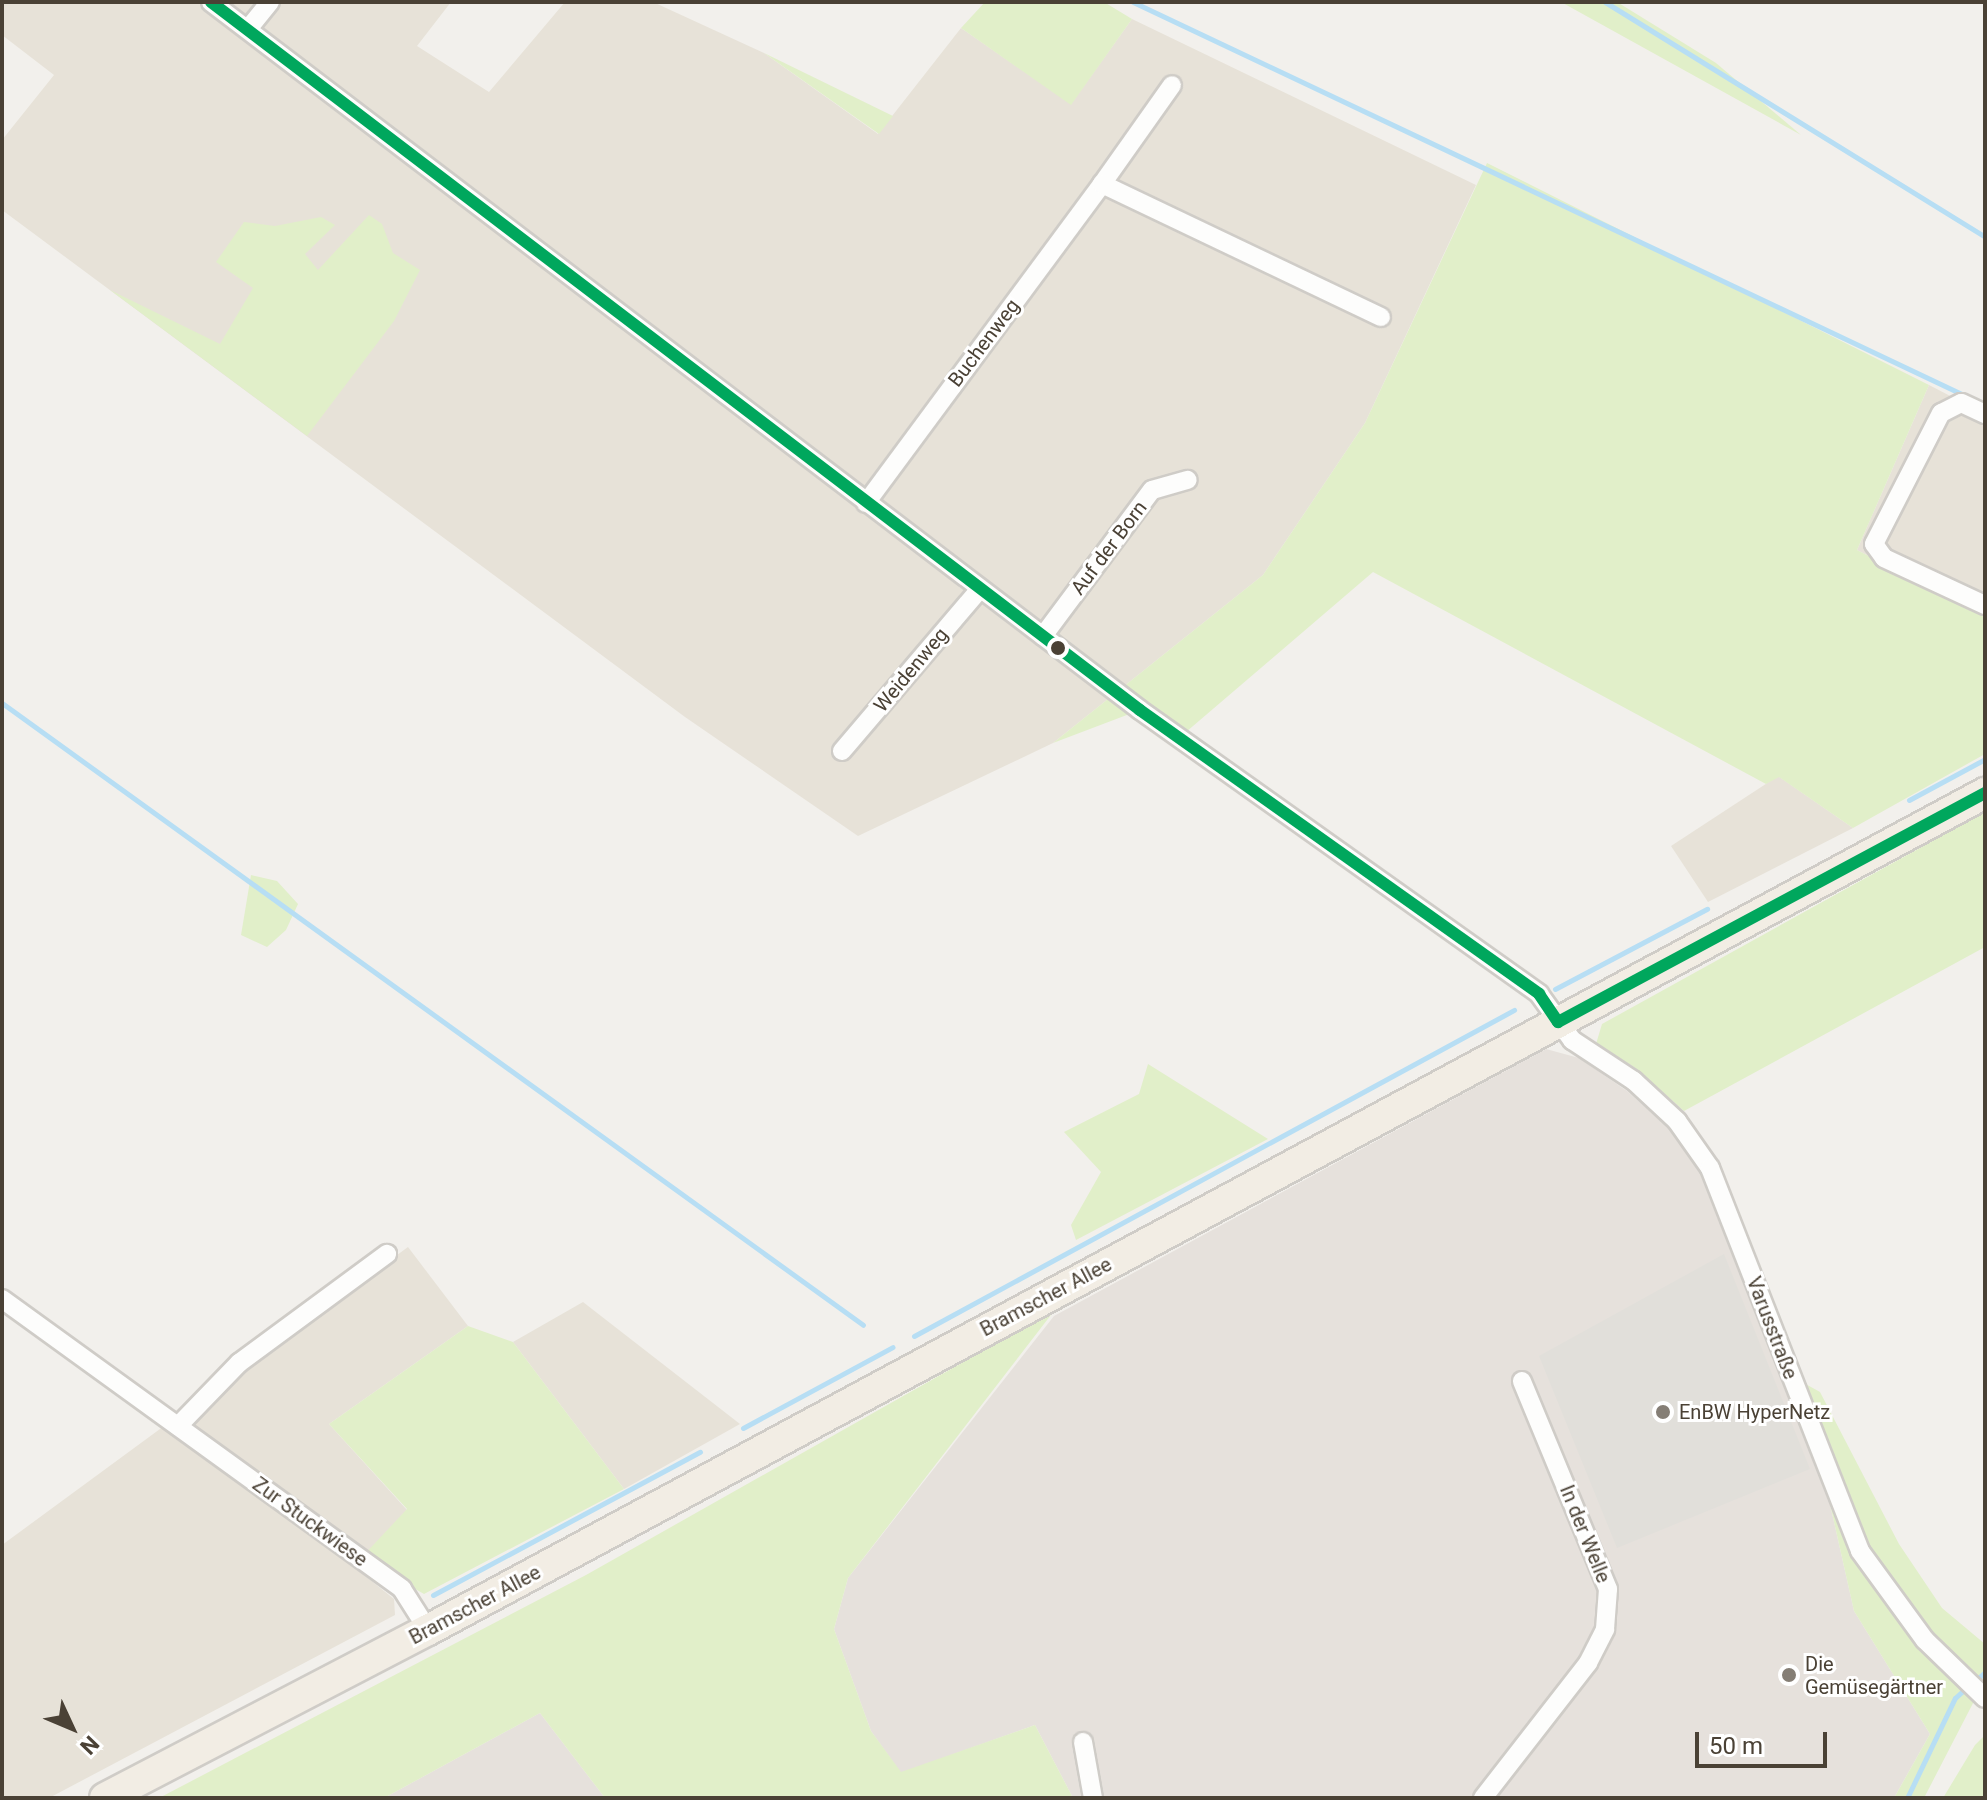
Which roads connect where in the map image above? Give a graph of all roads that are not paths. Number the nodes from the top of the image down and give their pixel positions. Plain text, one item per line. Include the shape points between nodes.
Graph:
1 (211, 2) edge
2 (270, 2) edge
3 (248, 29) junction
4 (1172, 85) dead end
5 (1102, 184) junction
6 (1381, 317) dead end
7 (1985, 414) edge
8 (1188, 480) dead end
9 (866, 503) junction
10 (980, 589) junction
11 (1985, 605) edge
12 (1043, 636) junction
13 (842, 751) dead end
14 (1985, 793) edge
15 (1558, 1022) junction
16 (387, 1254) dead end
17 (2, 1299) edge
18 (1522, 1381) dead end
19 (178, 1426) junction
20 (428, 1630) junction
21 (1982, 1695) edge
22 (1083, 1742) dead end
23 (105, 1798) edge
24 (1093, 1798) edge
25 (1483, 1798) edge

1 - 3 street, Varusstraße
2 - 3 street
3 - 9 street, Varusstraße
4 - 5 street, Buchenweg
5 - 6 street
5 - 9 street, Buchenweg
7 - 11 street via 1961,403 1941,413 1874,544 1884,558
8 - 12 street, Auf der Born via 1152,490
9 - 10 street, Varusstraße
10 - 12 street, Varusstraße
10 - 13 street, Weidenweg
12 - 15 street, Varusstraße via 1539,994
14 - 15 main road, Bramscher Allee
15 - 20 main road, Bramscher Allee
15 - 21 street, Varusstraße via 1572,1040 1634,1081 1677,1121 1710,1168 1860,1551 1886,1592
16 - 19 street via 239,1363
17 - 19 street, Zur Stuckwiese
18 - 25 street, In der Welle via 1608,1589 1605,1629 1588,1663
19 - 20 street, Zur Stuckwiese via 402,1589
20 - 23 main road, Bramscher Allee
22 - 24 street

